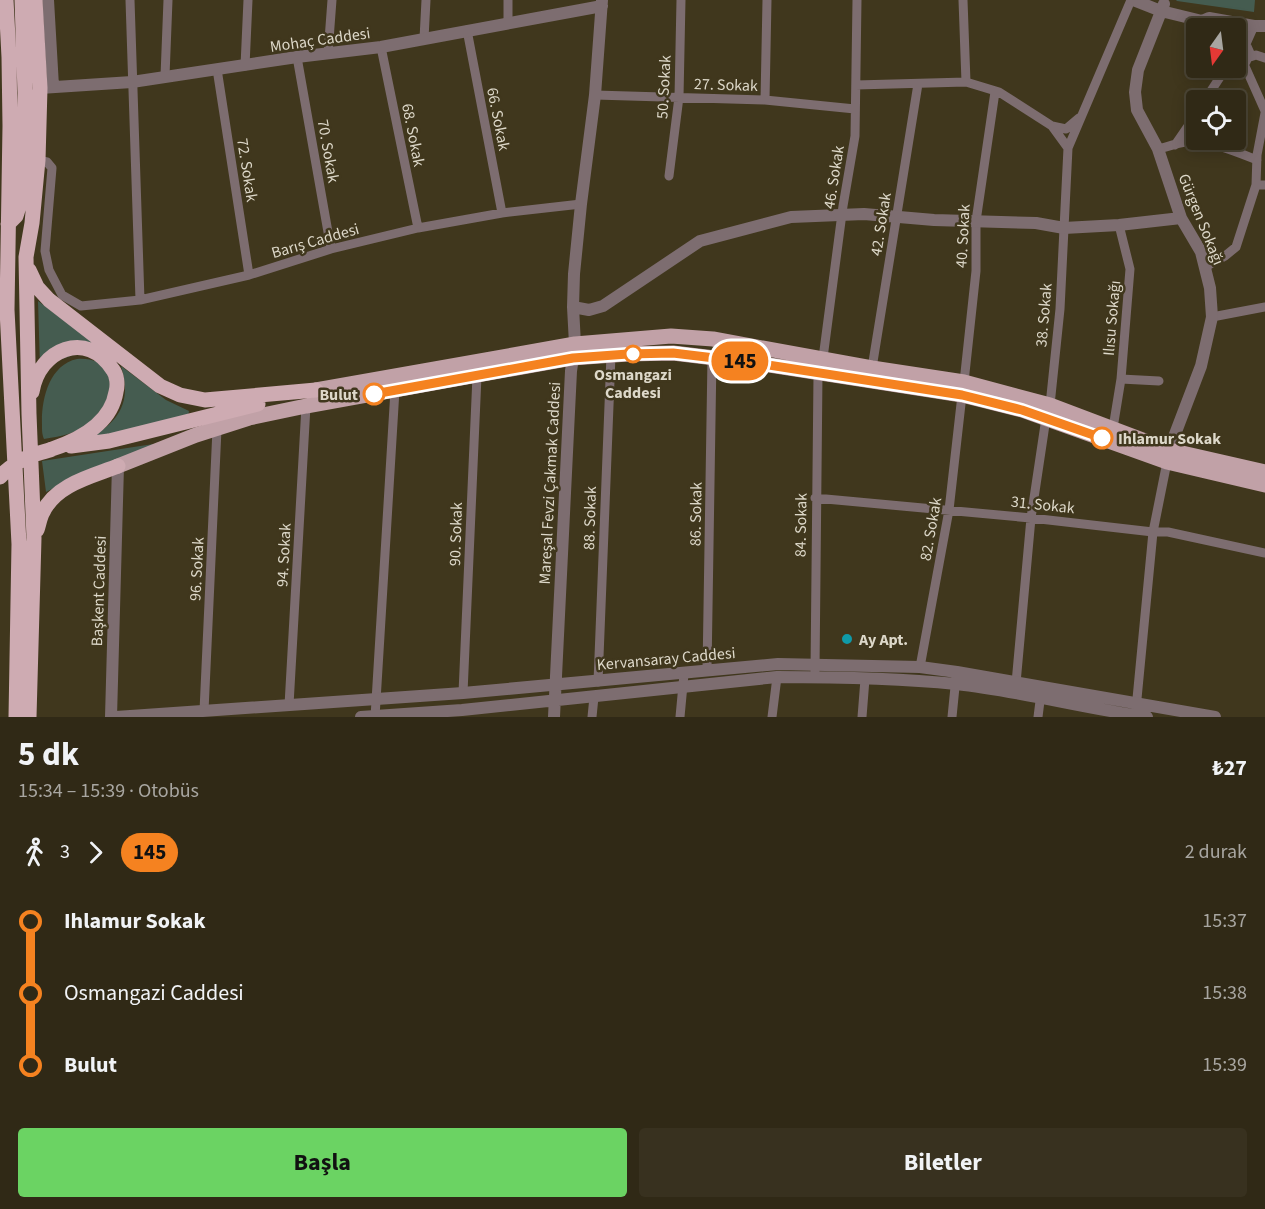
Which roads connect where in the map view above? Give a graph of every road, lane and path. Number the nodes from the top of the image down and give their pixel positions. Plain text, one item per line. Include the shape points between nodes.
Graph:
1 (6, 0) edge
2 (22, 0) edge
3 (35, 0) edge
4 (48, 0) edge
5 (130, 0) edge
6 (168, 0) edge
7 (248, 0) edge
8 (332, 0) edge
9 (426, 0) edge
10 (508, 0) edge
11 (681, 0) edge
12 (767, 0) edge
13 (857, 0) edge
14 (963, 0) edge
15 (1132, 0) edge
16 (602, 3) edge
17 (1160, 4) edge
18 (508, 22) junction
19 (1259, 26) edge
20 (467, 30) junction
21 (1246, 38) edge
22 (424, 39) junction
23 (381, 47) junction
24 (328, 53) junction
25 (297, 57) junction
26 (1265, 58) edge
27 (1246, 60) edge
28 (245, 66) junction
29 (218, 69) junction
30 (1246, 69) edge
31 (165, 76) junction
32 (132, 82) junction
33 (966, 82) junction
34 (918, 84) junction
35 (856, 85) junction
36 (46, 87) junction
37 (995, 92) junction
38 (595, 95) junction
39 (679, 97) junction
40 (765, 100) junction
41 (855, 109) junction
42 (1265, 112) edge
43 (1080, 116) junction
44 (1052, 126) junction
45 (1186, 129) edge
46 (1175, 145) junction
47 (1068, 148) junction
48 (1158, 149) junction
49 (38, 160) junction
50 (1257, 160) junction
51 (669, 176) dead end
52 (1260, 185) edge
53 (581, 204) junction
54 (502, 213) junction
55 (843, 213) junction
56 (897, 217) junction
57 (1181, 218) junction
58 (976, 221) junction
59 (1119, 225) junction
60 (417, 228) junction
61 (1064, 228) junction
62 (0, 232) edge
63 (331, 249) junction
64 (26, 257) junction
65 (1205, 267) junction
66 (249, 275) junction
67 (141, 300) junction
68 (573, 307) junction
69 (1265, 307) edge
70 (1212, 317) junction
71 (574, 351) junction
72 (611, 355) junction
73 (712, 357) junction
74 (823, 358) junction
75 (872, 368) junction
76 (818, 374) junction
77 (477, 376) junction
78 (1120, 379) junction
79 (1159, 381) dead end
80 (963, 389) junction
81 (316, 390) junction
82 (395, 390) junction
83 (306, 406) junction
84 (1048, 412) junction
85 (29, 414) junction
86 (217, 429) junction
87 (1113, 429) junction
88 (53, 449) junction
89 (1168, 456) junction
90 (118, 466) junction
91 (1265, 472) edge
92 (0, 477) edge
93 (1265, 485) edge
94 (816, 498) junction
95 (949, 510) junction
96 (1031, 518) junction
97 (1153, 532) junction
98 (34, 538) junction
99 (1265, 553) edge
100 (920, 667) junction
101 (707, 671) junction
102 (815, 671) junction
103 (777, 677) junction
104 (956, 678) junction
105 (865, 679) junction
106 (683, 681) junction
107 (598, 682) junction
108 (1016, 683) junction
109 (555, 685) junction
110 (1042, 692) junction
111 (463, 693) junction
112 (594, 697) junction
113 (376, 698) junction
114 (555, 700) junction
115 (289, 705) junction
116 (204, 711) junction
117 (462, 713) edge
118 (1138, 713) edge
119 (375, 716) edge
120 (16, 717) edge
121 (29, 717) edge
122 (111, 717) edge
123 (116, 717) edge
124 (360, 717) edge
125 (554, 717) edge
126 (592, 717) edge
127 (680, 717) edge
128 (772, 717) edge
129 (862, 717) edge
130 (952, 717) edge
131 (1038, 717) edge
132 (1215, 717) edge

1 - 120 highway via 10,126 6,310 19,544
2 - 62 highway via 23,194 16,216
3 - 36 highway
4 - 36 street
5 - 32 street
6 - 31 street
7 - 28 street
8 - 24 street
9 - 22 street
10 - 18 street
11 - 39 street, 50. Sokak
12 - 40 street
13 - 35 street, 46. Sokak
14 - 33 street
15 - 17 street
15 - 43 street, 38. Sokak
16 - 18 street, Mohaç Caddesi
16 - 38 street, Mareşal Fevzi Çakmak Caddesi
17 - 19 street via 1202,21 1209,18
17 - 48 street, Gürgen Sokağı via 1138,70 1135,92 1137,110
18 - 20 street, Mohaç Caddesi
19 - 21 street
20 - 22 street, Mohaç Caddesi
20 - 54 street, 66. Sokak
22 - 23 street, Mohaç Caddesi
23 - 24 street, Mohaç Caddesi
23 - 60 street, 68. Sokak
24 - 25 street, Mohaç Caddesi
25 - 28 street, Mohaç Caddesi
25 - 63 street, 70. Sokak
26 - 27 street via 1256,55
28 - 29 street, Mohaç Caddesi
29 - 31 street, Mohaç Caddesi
29 - 66 street, 72. Sokak
30 - 42 street
31 - 32 street, Mohaç Caddesi
32 - 36 street, Mohaç Caddesi
32 - 67 street
33 - 34 street
33 - 37 street
34 - 35 street
34 - 56 street, 42. Sokak
35 - 41 street, 46. Sokak
36 - 49 highway
37 - 44 street
37 - 58 street, 40. Sokak
38 - 39 street, 27. Sokak
38 - 53 street, Mareşal Fevzi Çakmak Caddesi
39 - 40 street, 27. Sokak
39 - 51 street, 50. Sokak
40 - 41 street, 27. Sokak
41 - 55 street, 46. Sokak via 855,136
42 - 50 street
43 - 44 street via 1066,129
43 - 47 street, 38. Sokak
44 - 47 street
45 - 46 street
46 - 48 street
46 - 50 street via 1215,145
47 - 61 street, 38. Sokak
48 - 57 street, Gürgen Sokağı
49 - 64 highway
49 - 67 street, Barış Caddesi via 52,168 45,251 49,270 62,295 81,306
50 - 52 street
52 - 65 street via 1236,247
53 - 54 street, Barış Caddesi
53 - 68 street, Mareşal Fevzi Çakmak Caddesi
54 - 60 street, Barış Caddesi
55 - 56 street
55 - 68 street via 791,217 699,241 603,306 589,310
55 - 74 street, 46. Sokak
56 - 58 street
56 - 75 street, 42. Sokak
57 - 59 street
57 - 65 street, Gürgen Sokağı via 1201,252
58 - 61 street
58 - 80 street, 40. Sokak via 976,270
59 - 61 street
59 - 78 street, Ilısu Sokağı via 1130,269
60 - 63 street, Barış Caddesi
61 - 84 street, 38. Sokak via 1060,309
63 - 66 street, Barış Caddesi
64 - 81 highway via 37,287 49,300 160,386 205,400
64 - 85 highway
65 - 70 street, Gürgen Sokağı
66 - 67 street, Barış Caddesi
68 - 71 street, Mareşal Fevzi Çakmak Caddesi
69 - 70 street
70 - 89 street, Gürgen Sokağı via 1202,366
71 - 72 main road
71 - 74 main road via 671,336
71 - 77 main road
71 - 81 main road
71 - 109 street, Mareşal Fevzi Çakmak Caddesi
72 - 73 main road via 673,353
72 - 107 street, 88. Sokak
73 - 76 main road
73 - 101 street, 86. Sokak
74 - 75 main road
74 - 76 main road
75 - 80 main road
76 - 80 main road
76 - 94 street, 84. Sokak
77 - 82 main road
77 - 111 street, 90. Sokak
78 - 79 street, Ilısu Sokağı
78 - 87 street, Ilısu Sokağı
80 - 84 main road
80 - 95 street, 82. Sokak
81 - 88 highway via 109,441
82 - 83 main road
82 - 113 street
83 - 86 main road
83 - 115 street, 94. Sokak
84 - 87 main road
84 - 89 main road
84 - 96 street, 38. Sokak
85 - 88 highway via 32,388 40,369 65,348 93,350 115,372 115,400 108,414 83,435
85 - 98 highway
86 - 90 main road
86 - 116 street, 96. Sokak
87 - 89 main road
88 - 92 highway via 30,456
89 - 91 main road
89 - 93 main road
89 - 97 street
90 - 98 highway via 71,485 52,498
90 - 122 street, Başkent Caddesi
94 - 95 street, 31. Sokak
94 - 102 street, 84. Sokak
95 - 96 street, 31. Sokak
95 - 100 street, 82. Sokak
96 - 97 street, 31. Sokak
96 - 108 street, 38. Sokak
97 - 99 street, 31. Sokak via 1168,531
97 - 118 street
98 - 121 highway
100 - 102 street, Kervansaray Caddesi
100 - 104 street, Kervansaray Caddesi
101 - 102 street, Kervansaray Caddesi via 778,664
101 - 106 street, Kervansaray Caddesi
102 - 103 street, Kervansaray Caddesi
102 - 105 street, Kervansaray Caddesi
103 - 106 street, Kervansaray Caddesi
103 - 128 street
104 - 105 street, Kervansaray Caddesi
104 - 108 street, Kervansaray Caddesi
104 - 110 street, Kervansaray Caddesi
104 - 130 street
105 - 129 street
106 - 107 street, Kervansaray Caddesi
106 - 112 street, Kervansaray Caddesi
106 - 127 street
107 - 109 street, Kervansaray Caddesi
108 - 110 street, Kervansaray Caddesi
109 - 111 street, Kervansaray Caddesi
109 - 114 street, Mareşal Fevzi Çakmak Caddesi
110 - 118 street, Kervansaray Caddesi
110 - 131 street
111 - 113 street, Kervansaray Caddesi
112 - 114 street, Kervansaray Caddesi
112 - 126 street
113 - 115 street, Kervansaray Caddesi
113 - 119 street
114 - 117 street, Kervansaray Caddesi
114 - 125 street, Mareşal Fevzi Çakmak Caddesi
115 - 116 street, Kervansaray Caddesi
116 - 123 street, Kervansaray Caddesi
117 - 119 street, Kervansaray Caddesi
118 - 132 street, Kervansaray Caddesi
119 - 124 street, Kervansaray Caddesi

